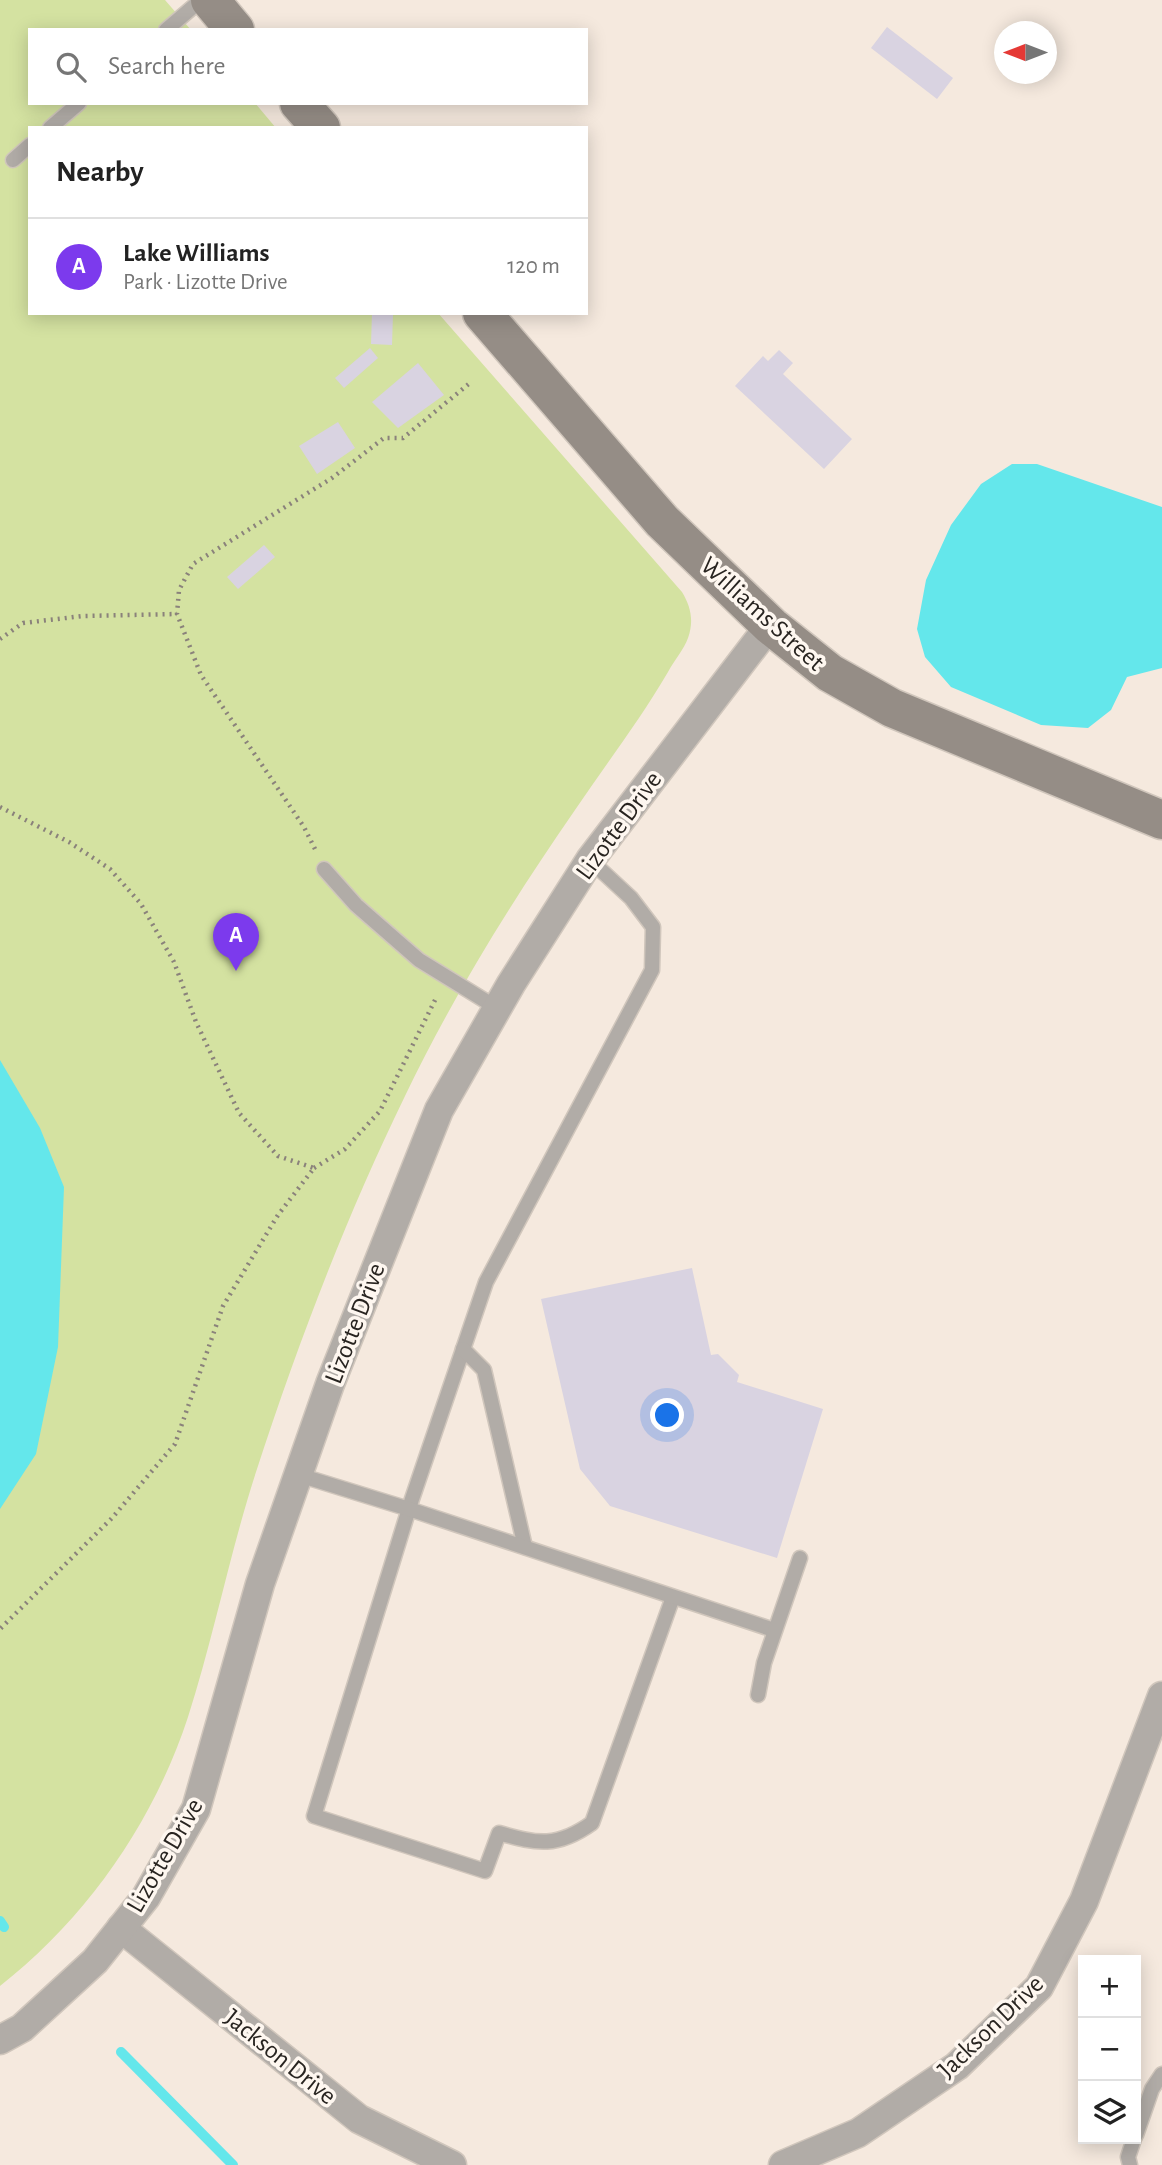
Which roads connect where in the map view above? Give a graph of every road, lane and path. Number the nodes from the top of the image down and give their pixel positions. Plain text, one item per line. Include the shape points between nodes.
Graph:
1 (201, 0) edge
2 (210, 0) edge
3 (168, 28) edge
4 (233, 28) edge
5 (77, 105) edge
6 (301, 105) edge
7 (52, 126) edge
8 (319, 126) edge
9 (28, 147) edge
10 (13, 160) dead end
11 (484, 315) edge
12 (470, 383) dead end
13 (177, 614) junction
14 (770, 625) junction
15 (0, 639) edge
16 (0, 807) edge
17 (1162, 820) edge
18 (590, 860) junction
19 (324, 869) joint
20 (449, 978) junction
21 (497, 1009) junction
22 (314, 1168) junction
23 (463, 1349) junction
24 (299, 1475) junction
25 (409, 1508) junction
26 (525, 1547) junction
27 (800, 1558) dead end
28 (673, 1597) junction
29 (0, 1629) edge
30 (774, 1630) junction
31 (758, 1695) dead end
32 (1162, 1696) edge
33 (121, 1928) junction
34 (0, 2040) edge
35 (1162, 2074) edge
36 (1141, 2120) edge
37 (1133, 2144) edge
38 (452, 2165) edge
39 (783, 2165) edge
40 (1130, 2165) edge

1 - 3 lane
2 - 4 main road
5 - 7 lane
6 - 8 main road
9 - 10 lane
11 - 14 main road, Williams Street via 662,521
12 - 13 path via 403,438 384,438 332,478 193,564 179,590
13 - 15 path via 23,623
13 - 19 path via 201,675 304,827
14 - 17 main road, Williams Street via 830,673 892,708
14 - 18 street, Lizotte Drive
16 - 22 path via 110,869 141,904 174,962 196,1022 240,1113 278,1156
18 - 21 street, Lizotte Drive
18 - 23 lane via 631,898 653,928 652,970 486,1282
19 - 20 lane via 356,905 419,960
20 - 21 lane
20 - 22 path via 427,1011 380,1111 345,1149
21 - 24 street, Lizotte Drive via 439,1110
22 - 29 path via 278,1215 223,1306 175,1444 113,1518
23 - 25 lane
23 - 26 lane via 484,1370
24 - 25 lane
24 - 33 street, Lizotte Drive via 260,1584 196,1809 146,1897
25 - 26 lane
25 - 28 lane via 314,1816 485,1871 499,1833 529,1842 572,1838 592,1823
26 - 28 lane
27 - 30 lane
28 - 30 lane
30 - 31 lane
32 - 39 street, Jackson Drive via 1084,1901 1039,1987 957,2066 858,2133
33 - 34 street, Lizotte Drive via 95,1961 22,2028
33 - 38 street, Jackson Drive via 359,2119
35 - 36 lane
37 - 40 lane

